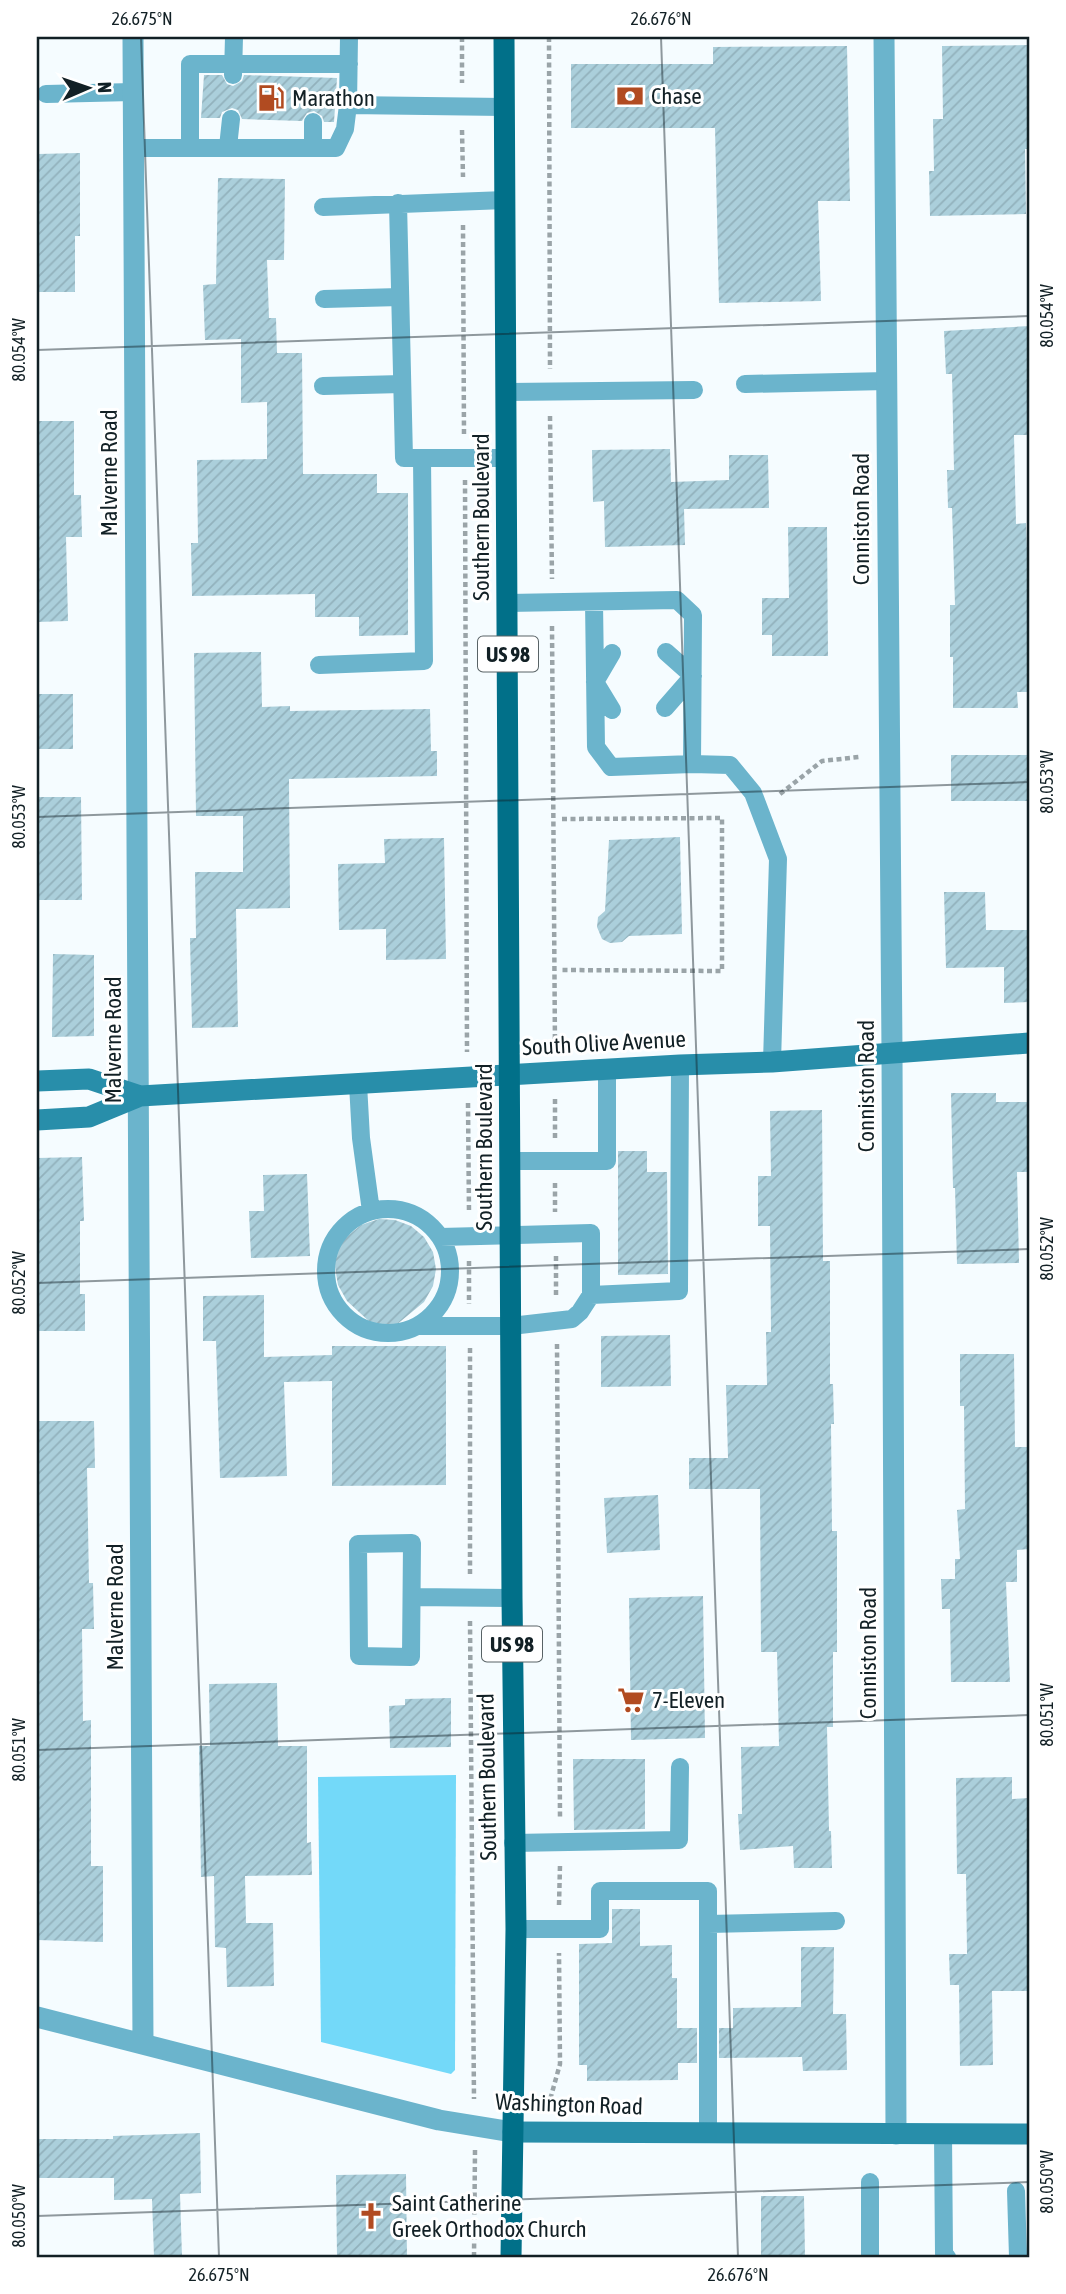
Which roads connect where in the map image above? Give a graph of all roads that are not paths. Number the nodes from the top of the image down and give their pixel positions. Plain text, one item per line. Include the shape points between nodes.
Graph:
1 (133, 37) edge
2 (234, 37) edge
3 (349, 37) edge
4 (504, 37) edge
5 (884, 37) edge
6 (349, 64) junction
7 (233, 70) junction
8 (133, 92) junction
9 (46, 94) dead end
10 (348, 105) junction
11 (504, 107) junction
12 (230, 119) dead end
13 (313, 122) dead end
14 (190, 147) junction
15 (228, 147) junction
16 (133, 148) junction
17 (313, 148) junction
18 (505, 200) junction
19 (398, 204) junction
20 (323, 206) dead end
21 (400, 297) junction
22 (324, 299) dead end
23 (887, 381) junction
24 (402, 384) junction
25 (745, 384) dead end
26 (323, 386) dead end
27 (694, 390) dead end
28 (506, 392) junction
29 (422, 458) junction
30 (507, 458) junction
31 (508, 603) junction
32 (594, 603) junction
33 (666, 652) dead end
34 (612, 653) dead end
35 (319, 665) dead end
36 (693, 676) junction
37 (595, 682) junction
38 (665, 708) dead end
39 (612, 710) dead end
40 (692, 764) junction
41 (1029, 1043) edge
42 (892, 1052) junction
43 (772, 1062) junction
44 (680, 1065) junction
45 (607, 1069) junction
46 (510, 1075) junction
47 (37, 1081) edge
48 (358, 1084) junction
49 (139, 1096) junction
50 (37, 1120) edge
51 (510, 1161) junction
52 (371, 1211) junction
53 (511, 1234) junction
54 (440, 1237) junction
55 (592, 1295) junction
56 (417, 1326) junction
57 (511, 1326) junction
58 (412, 1597) junction
59 (512, 1598) junction
60 (680, 1767) dead end
61 (513, 1843) junction
62 (836, 1921) dead end
63 (708, 1924) junction
64 (516, 1929) junction
65 (37, 2017) edge
66 (143, 2043) junction
67 (513, 2132) junction
68 (708, 2134) junction
69 (897, 2134) junction
70 (943, 2134) junction
71 (1029, 2134) edge
72 (870, 2182) dead end
73 (1016, 2191) dead end
74 (944, 2256) edge
75 (510, 2257) edge
76 (870, 2257) edge
77 (1018, 2257) edge

1 - 8 street, Malverne Road
2 - 7 lane
3 - 6 lane
4 - 11 main road, Southern Boulevard / US 98
5 - 23 street, Conniston Road
6 - 7 lane via 313,71
6 - 10 lane
7 - 14 lane via 190,64
8 - 9 lane
8 - 16 street, Malverne Road
10 - 11 lane
10 - 17 lane via 345,129 336,148
11 - 18 main road, Southern Boulevard / US 98
12 - 15 lane
13 - 17 lane
14 - 15 lane
14 - 16 lane
15 - 17 lane
16 - 49 street, Malverne Road
18 - 19 lane
18 - 28 main road, Southern Boulevard / US 98
19 - 20 lane
19 - 21 lane
21 - 22 lane
21 - 24 lane
23 - 25 lane
23 - 42 street, Conniston Road
24 - 26 lane
24 - 29 lane via 404,458
27 - 28 lane
28 - 30 main road, Southern Boulevard / US 98
29 - 30 lane
29 - 35 lane via 424,661
30 - 31 main road, Southern Boulevard / US 98
31 - 32 lane
31 - 46 main road, Southern Boulevard / US 98
32 - 36 lane via 677,600 693,615
32 - 37 lane
33 - 36 lane
34 - 37 lane
36 - 38 lane
36 - 40 lane
37 - 39 lane
37 - 40 lane via 596,747 611,767
40 - 43 lane via 730,765 752,793 778,859
41 - 42 street, South Olive Avenue
42 - 43 street, South Olive Avenue
42 - 69 street, Conniston Road
43 - 44 street, South Olive Avenue
44 - 45 street, South Olive Avenue
44 - 55 lane via 679,1291
45 - 46 street, South Olive Avenue
45 - 51 lane via 607,1161
46 - 48 street, South Olive Avenue
46 - 51 main road, Southern Boulevard / US 98
47 - 49 street, South Olive Avenue via 89,1079
48 - 49 street, South Olive Avenue
48 - 52 lane
49 - 50 street, South Olive Avenue via 89,1117
49 - 66 street, Malverne Road
51 - 53 main road, Southern Boulevard / US 98
52 - 54 lane via 410,1212
52 - 56 lane via 352,1220 328,1253 330,1294 341,1312 357,1325 377,1332
53 - 54 lane
53 - 55 lane via 591,1233
53 - 57 main road, Southern Boulevard / US 98
54 - 56 lane via 450,1276 433,1313
55 - 57 lane via 572,1319
56 - 57 lane
57 - 59 main road, Southern Boulevard / US 98
58 - 58 lane via 412,1543 358,1544 359,1656 411,1657
58 - 59 lane
59 - 61 main road, Southern Boulevard / US 98
60 - 61 lane via 679,1840
61 - 64 main road, Southern Boulevard / US 98
62 - 63 lane
63 - 64 lane via 708,1891 600,1891 600,1929
63 - 68 lane
64 - 67 main road, Southern Boulevard / US 98
65 - 66 street, Washington Road
66 - 67 street, Washington Road via 439,2120
67 - 68 street, Washington Road
67 - 75 main road, Southern Boulevard / US 98
68 - 69 street, Washington Road
69 - 70 street, Washington Road
70 - 71 street, Washington Road
70 - 74 lane
72 - 76 lane
73 - 77 lane

